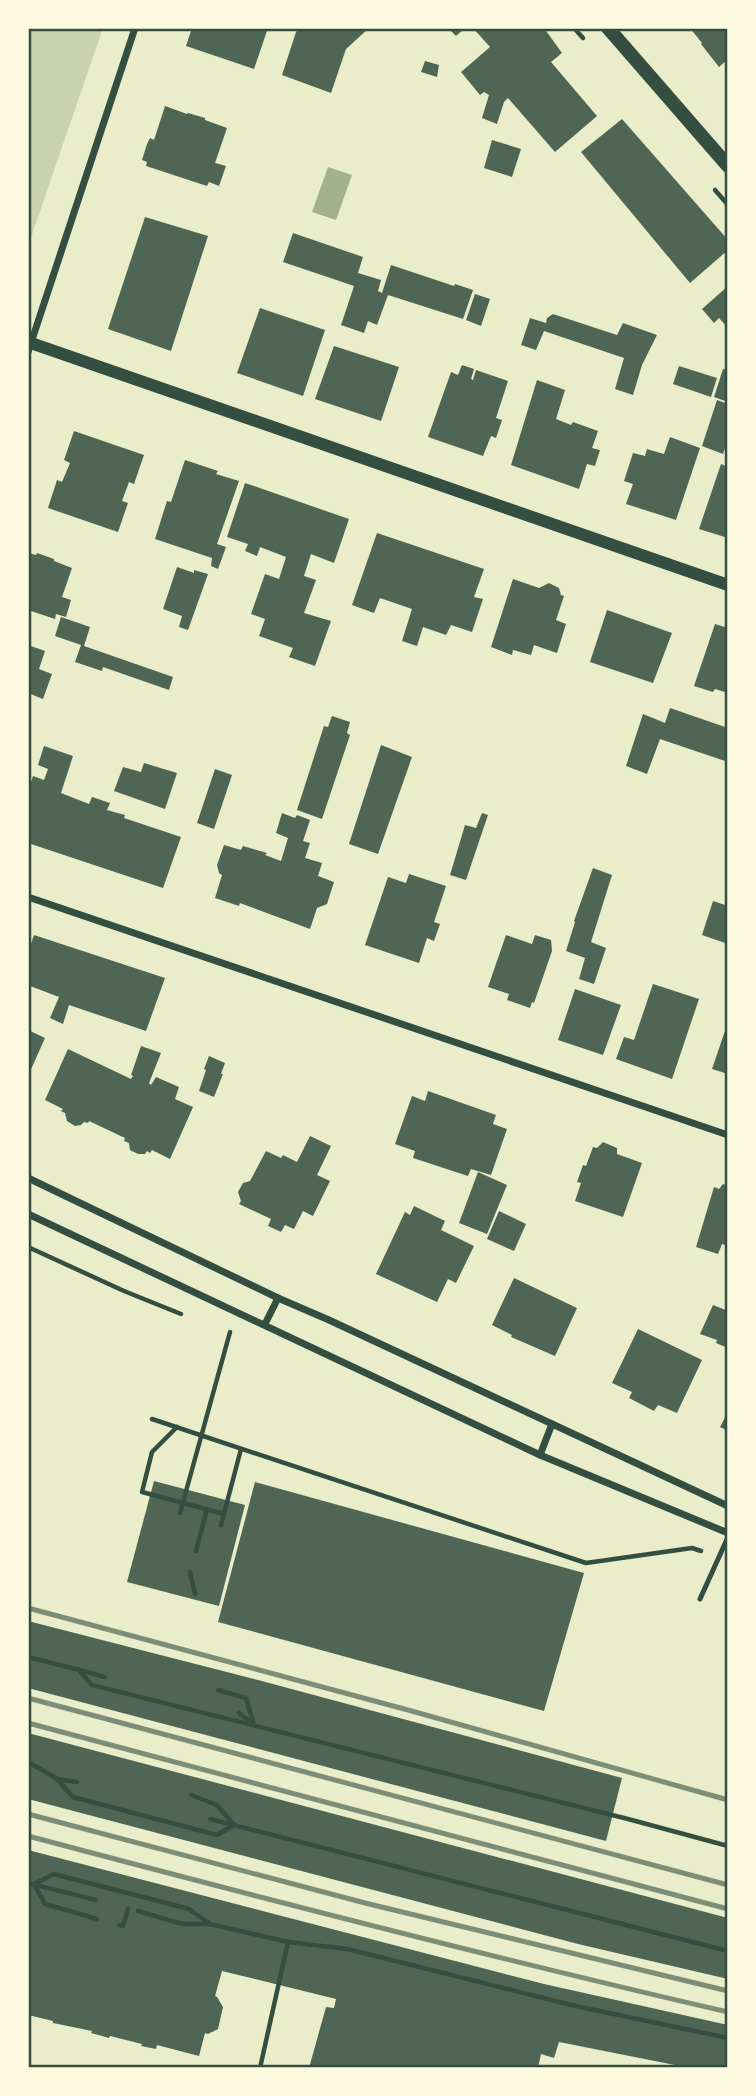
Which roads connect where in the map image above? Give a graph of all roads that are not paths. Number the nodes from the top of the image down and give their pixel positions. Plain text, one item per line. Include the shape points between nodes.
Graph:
1 (135, 28) edge
2 (608, 28) edge
3 (728, 166) edge
4 (29, 345) edge
5 (728, 585) edge
6 (28, 897) edge
7 (728, 1135) edge
8 (28, 1178) edge
9 (28, 1214) edge
10 (278, 1298) junction
11 (265, 1324) junction
12 (552, 1424) junction
13 (540, 1455) junction
14 (728, 1506) edge
15 (728, 1535) edge
16 (701, 1599) dead end

1 - 4 street
2 - 3 main road
4 - 5 street
6 - 7 street
8 - 10 street
9 - 11 street
10 - 11 street
10 - 12 street
11 - 13 street
12 - 13 street
12 - 14 street
13 - 15 street
15 - 16 lane

